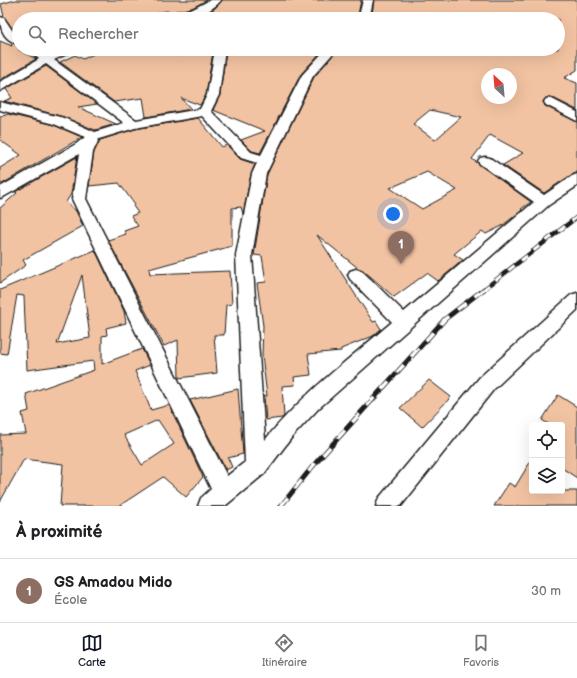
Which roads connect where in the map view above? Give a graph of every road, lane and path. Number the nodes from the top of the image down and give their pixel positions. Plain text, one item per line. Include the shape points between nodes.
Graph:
1 (216, 0) edge
2 (368, 0) edge
3 (191, 12) edge
4 (364, 12) edge
5 (0, 20) edge
6 (12, 36) edge
7 (42, 56) edge
8 (54, 56) edge
9 (219, 56) edge
10 (325, 56) edge
11 (47, 59) junction
12 (0, 87) edge
13 (550, 102) dead end
14 (0, 106) edge
15 (205, 112) junction
16 (577, 117) edge
17 (133, 124) junction
18 (94, 136) junction
19 (265, 161) junction
20 (485, 161) dead end
21 (577, 179) edge
22 (0, 193) edge
23 (544, 202) junction
24 (356, 275) dead end
25 (577, 300) edge
26 (404, 323) junction
27 (256, 467) junction
28 (224, 492) junction
29 (209, 506) edge
30 (387, 506) edge

1 - 3 street via 211,6
2 - 4 street
5 - 6 street
7 - 11 street
8 - 11 street
9 - 15 street via 213,95
10 - 19 street via 308,74
11 - 12 street
11 - 17 street
13 - 16 street
14 - 18 street via 59,121
15 - 17 street
15 - 19 street via 246,155
17 - 18 street
18 - 22 street
18 - 28 street via 86,152 79,199
19 - 27 street via 259,174 244,255
20 - 23 street
21 - 23 street
23 - 26 street
24 - 26 street
25 - 30 street via 487,383
26 - 27 street via 311,403 285,430
27 - 28 street
28 - 29 street

